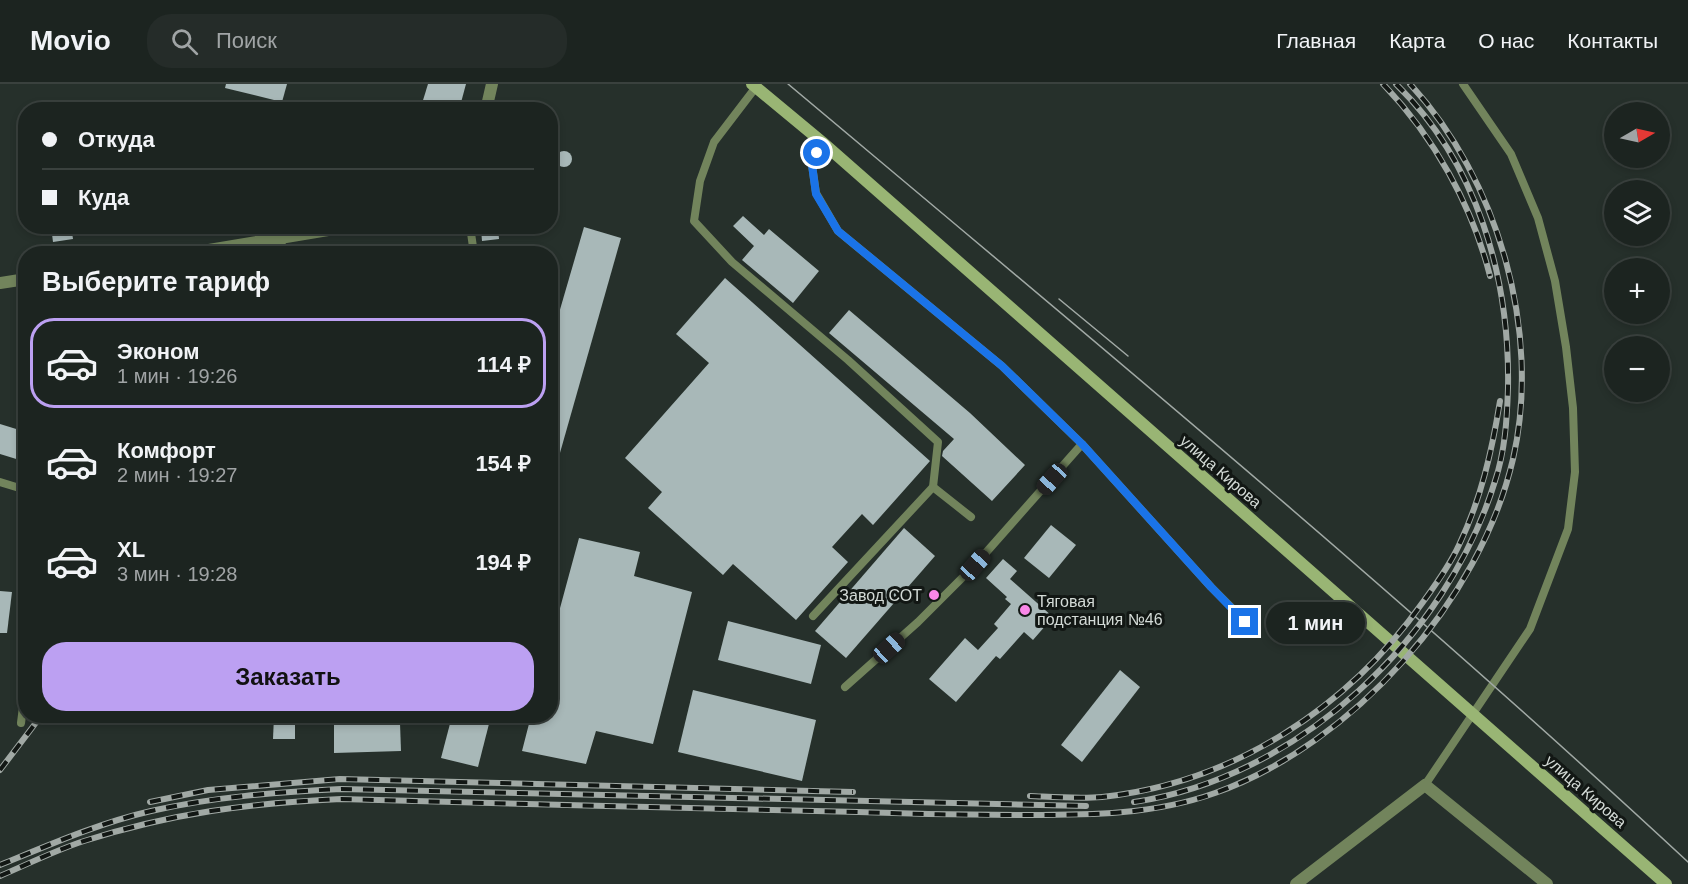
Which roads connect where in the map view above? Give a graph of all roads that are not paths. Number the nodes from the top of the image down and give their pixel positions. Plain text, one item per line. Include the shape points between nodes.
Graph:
1 (492, 84) edge
2 (1463, 84) edge
3 (754, 86) edge
4 (488, 102) edge
5 (822, 142) junction
6 (305, 234) edge
7 (282, 238) junction
8 (234, 246) edge
9 (282, 246) edge
10 (18, 280) edge
11 (0, 283) edge
12 (1082, 444) junction
13 (0, 482) edge
14 (933, 487) junction
15 (18, 488) edge
16 (971, 517) dead end
17 (813, 616) dead end
18 (1245, 622) dead end
19 (845, 687) dead end
20 (1425, 785) junction
21 (1296, 884) edge
22 (1547, 884) edge
23 (1666, 884) edge

1 - 4 street
2 - 20 lane via 1511,153 1538,218 1555,281 1566,347 1575,472 1568,529 1530,629
3 - 5 main road, улица Кирова
3 - 14 lane via 714,142 700,182 694,221 732,262 938,442
5 - 12 lane via 812,165 816,194 838,231 1002,366
5 - 23 main road, улица Кирова
6 - 7 street
7 - 8 street
7 - 9 lane
10 - 11 street
12 - 18 lane
12 - 19 lane via 975,565
13 - 15 lane
14 - 16 lane
14 - 17 lane
20 - 21 street
20 - 22 street

